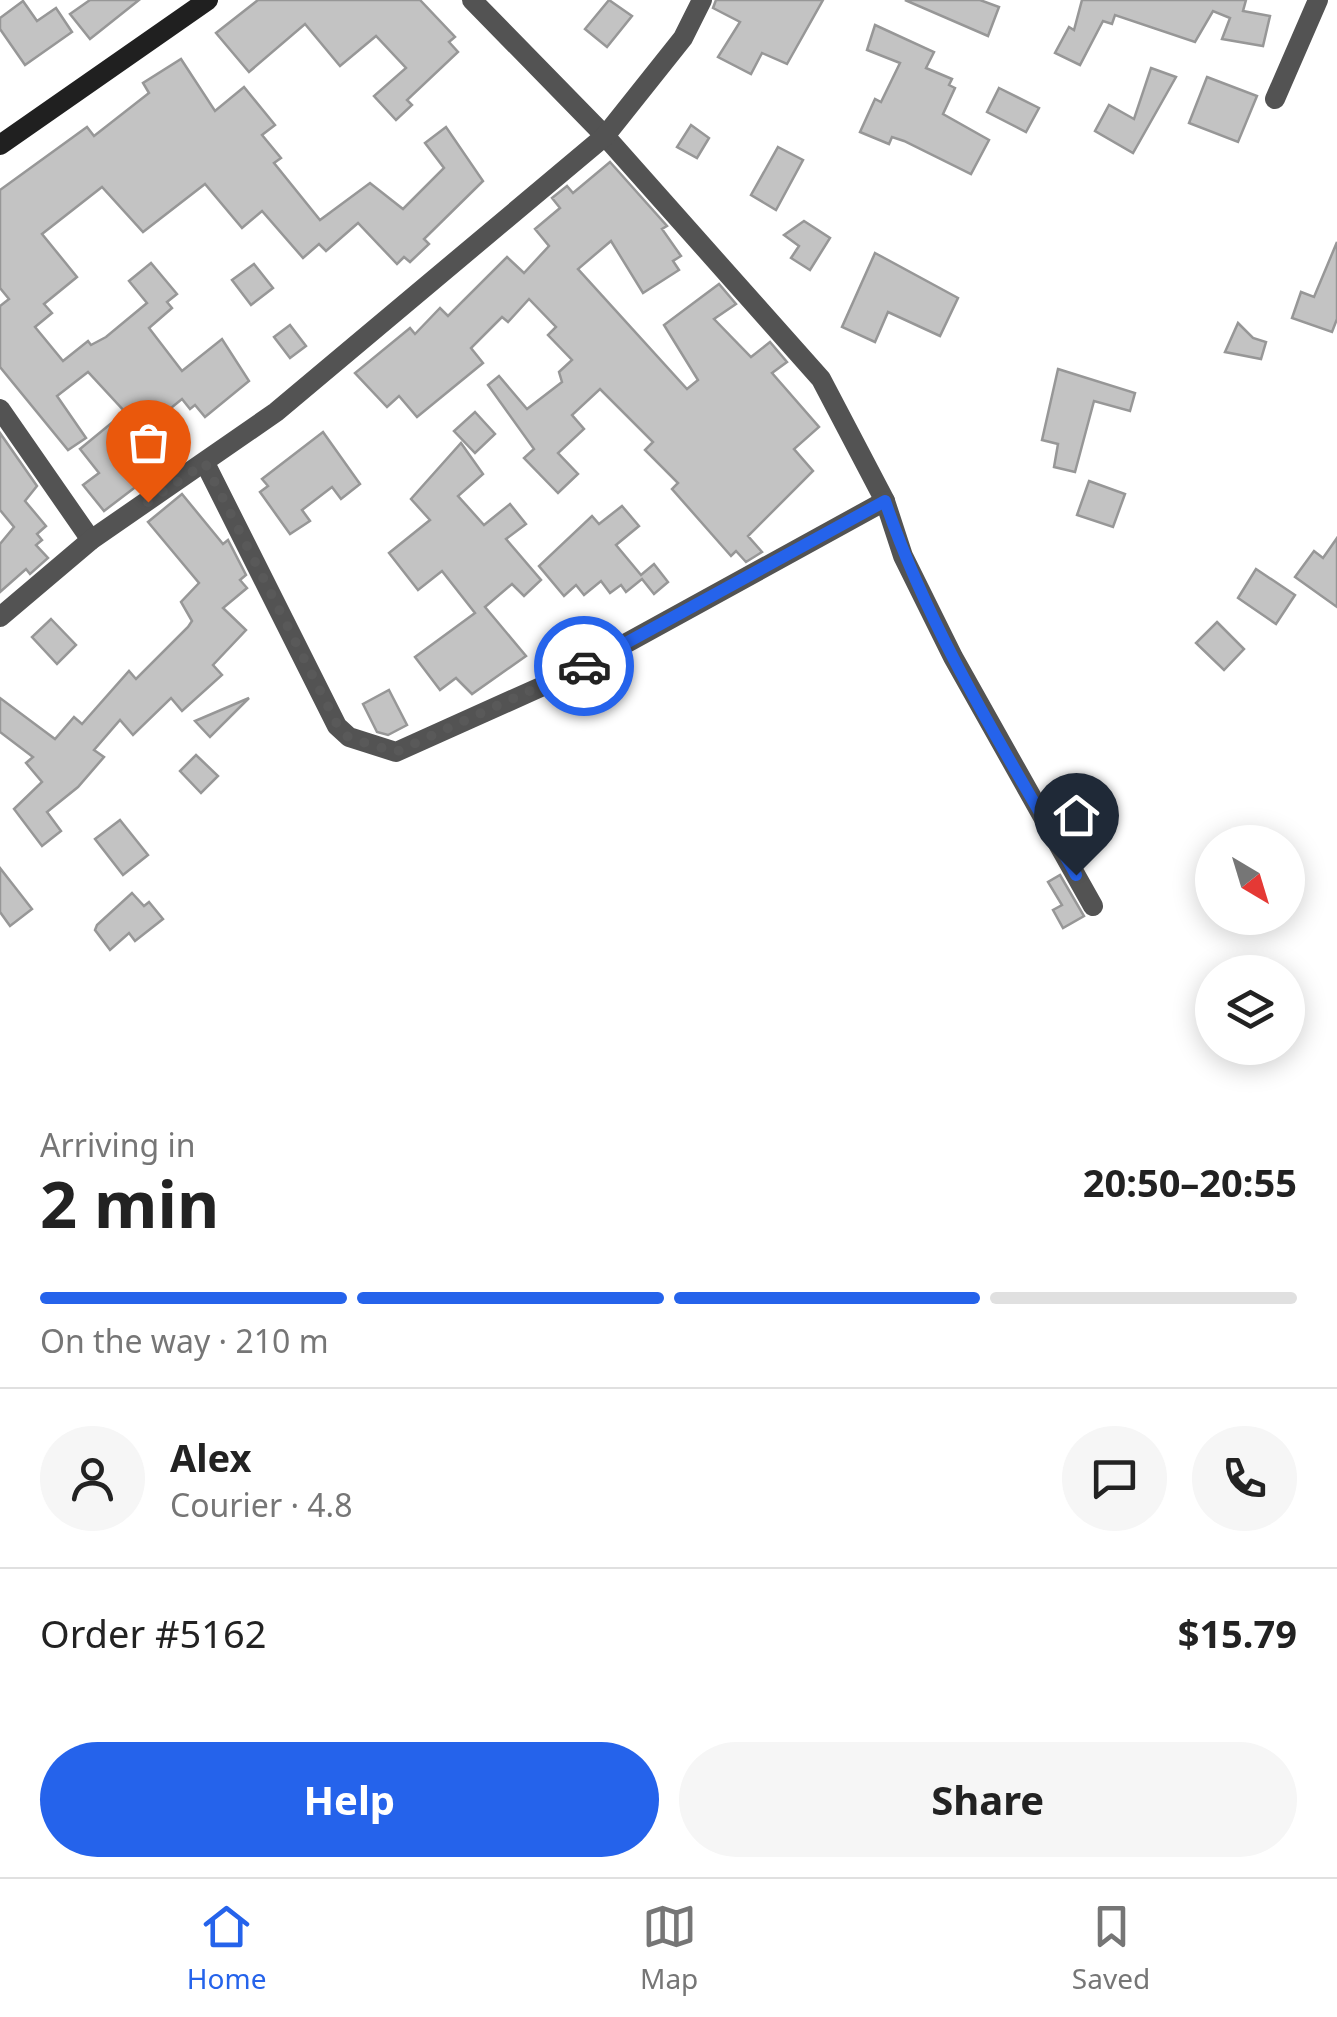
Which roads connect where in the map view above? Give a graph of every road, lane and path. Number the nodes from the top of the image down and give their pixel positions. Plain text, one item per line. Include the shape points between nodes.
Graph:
1 (208, 0) edge
2 (472, 0) edge
3 (702, 0) edge
4 (1318, 0) edge
5 (1275, 98) dead end
6 (604, 136) junction
7 (0, 146) edge
8 (0, 409) edge
9 (205, 463) junction
10 (885, 501) junction
11 (91, 540) junction
12 (0, 617) edge
13 (1093, 906) dead end

1 - 7 main road
2 - 6 street
3 - 6 street via 682,38
4 - 5 street
6 - 9 street via 380,328
6 - 10 street via 820,378
8 - 11 street
9 - 10 street via 338,726 349,738 396,752 572,673
9 - 11 street
10 - 13 street via 953,658
11 - 12 street

